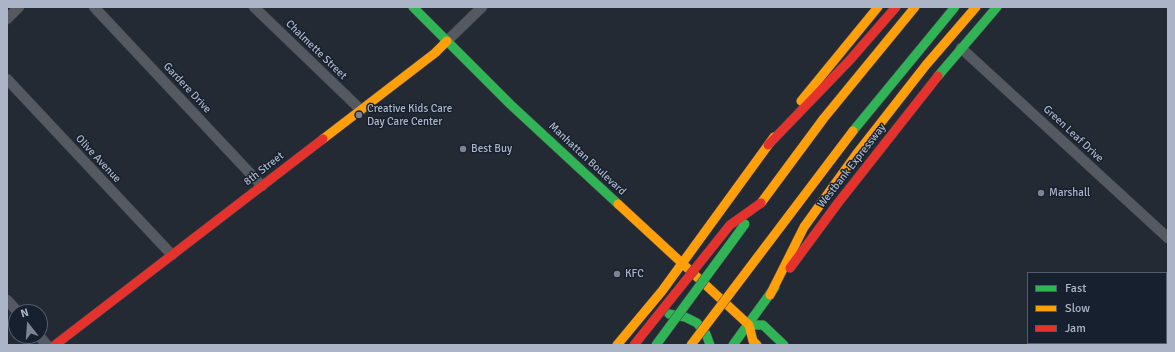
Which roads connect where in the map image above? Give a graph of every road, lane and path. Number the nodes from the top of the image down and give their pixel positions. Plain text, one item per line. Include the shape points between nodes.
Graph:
1 (19, 7) edge
2 (94, 7) edge
3 (254, 7) edge
4 (413, 7) edge
5 (482, 7) edge
6 (878, 7) edge
7 (896, 7) edge
8 (915, 7) edge
9 (955, 7) edge
10 (976, 7) edge
11 (997, 7) edge
12 (7, 19) edge
13 (447, 42) junction
14 (961, 48) junction
15 (7, 79) edge
16 (361, 110) junction
17 (768, 145) junction
18 (262, 186) junction
19 (761, 203) junction
20 (1168, 238) edge
21 (172, 255) junction
22 (681, 264) junction
23 (770, 295) junction
24 (642, 317) junction
25 (749, 325) junction
26 (55, 345) edge
27 (617, 345) edge
28 (634, 345) edge
29 (656, 345) edge
30 (691, 345) edge
31 (710, 345) edge
32 (733, 345) edge
33 (757, 345) edge
34 (784, 345) edge

1 - 12 street
2 - 18 street, Gardere Drive
3 - 16 street, Chalmette Street
4 - 13 main road, Manhattan Boulevard
5 - 13 street, 8th Street
6 - 17 main road via 808,91
7 - 17 main road via 849,61
8 - 19 main road via 824,118
9 - 30 main road, Westbank Expressway, bridge via 858,125
10 - 23 main road via 926,65 804,227
11 - 14 main road, Westbank Expressway
13 - 16 main road, 8th Street
13 - 22 main road, Manhattan Boulevard
14 - 20 street, Green Leaf Drive
14 - 23 main road, Westbank Expressway via 838,203
15 - 21 street, Olive Avenue
16 - 18 main road, 8th Street
17 - 22 main road
18 - 21 main road, 8th Street
19 - 28 main road, bridge via 730,225
19 - 29 main road, bridge
21 - 26 main road, 8th Street
22 - 24 main road
22 - 25 main road, Manhattan Boulevard
23 - 25 main road, Westbank Expressway
24 - 27 main road
24 - 31 main road via 665,314 685,316 701,328
25 - 32 main road, Westbank Expressway
25 - 33 main road, Manhattan Boulevard via 753,341
25 - 34 main road via 763,324

